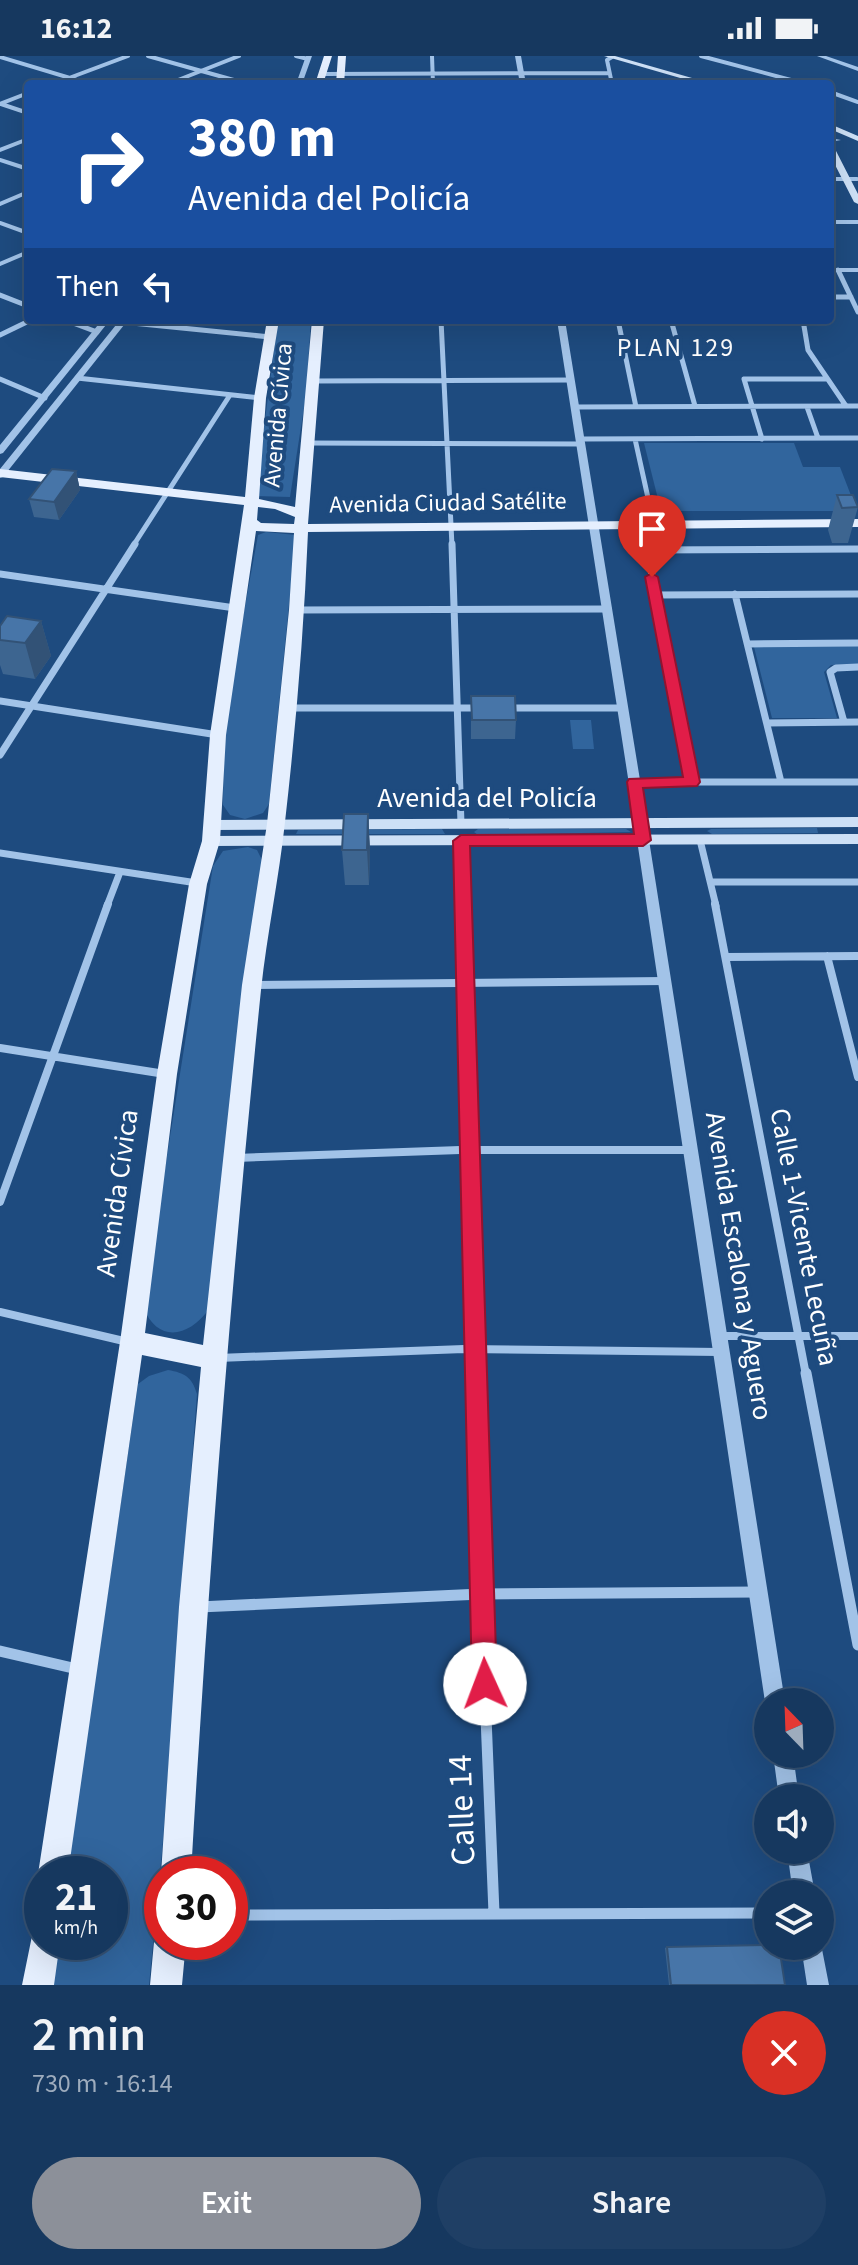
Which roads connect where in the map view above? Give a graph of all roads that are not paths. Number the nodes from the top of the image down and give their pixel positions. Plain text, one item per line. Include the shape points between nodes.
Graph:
1 (15, 56) edge
2 (128, 56) edge
3 (148, 56) edge
4 (239, 56) edge
5 (296, 56) edge
6 (328, 56) edge
7 (342, 56) edge
8 (432, 56) edge
9 (518, 56) edge
10 (594, 56) edge
11 (701, 56) edge
12 (820, 56) edge
13 (308, 58) edge
14 (609, 58) edge
15 (0, 59) edge
16 (7, 59) junction
17 (858, 69) edge
18 (202, 71) junction
19 (521, 73) junction
20 (609, 73) junction
21 (324, 74) junction
22 (433, 74) junction
23 (70, 78) junction
24 (340, 79) edge
25 (64, 80) edge
26 (77, 80) edge
27 (178, 80) edge
28 (234, 80) edge
29 (300, 80) edge
30 (321, 80) edge
31 (433, 80) edge
32 (522, 80) edge
33 (611, 80) edge
34 (682, 80) edge
35 (693, 80) edge
36 (791, 80) edge
37 (834, 93) edge
38 (24, 95) edge
39 (858, 102) edge
40 (0, 104) edge
41 (24, 112) edge
42 (834, 130) edge
43 (858, 139) edge
44 (24, 141) edge
45 (843, 142) edge
46 (0, 150) edge
47 (834, 156) edge
48 (0, 160) edge
49 (24, 168) edge
50 (834, 179) edge
51 (846, 179) junction
52 (858, 180) edge
53 (24, 194) edge
54 (858, 202) edge
55 (0, 204) edge
56 (834, 222) edge
57 (858, 222) edge
58 (0, 223) edge
59 (24, 232) edge
60 (24, 254) edge
61 (0, 264) edge
62 (834, 270) edge
63 (858, 270) edge
64 (0, 295) edge
65 (834, 297) edge
66 (851, 297) junction
67 (24, 304) edge
68 (858, 312) edge
69 (24, 323) edge
70 (76, 324) edge
71 (103, 324) edge
72 (121, 324) edge
73 (151, 324) edge
74 (272, 324) edge
75 (318, 324) edge
76 (441, 324) edge
77 (562, 324) edge
78 (619, 324) edge
79 (672, 324) edge
80 (804, 324) edge
81 (97, 332) junction
82 (0, 335) edge
83 (270, 337) junction
84 (77, 378) junction
85 (0, 379) edge
86 (827, 379) junction
87 (571, 380) junction
88 (315, 381) junction
89 (444, 381) junction
90 (230, 395) junction
91 (45, 398) junction
92 (260, 398) junction
93 (695, 406) junction
94 (752, 406) junction
95 (846, 406) junction
96 (858, 406) edge
97 (576, 407) junction
98 (636, 407) junction
99 (807, 407) junction
100 (818, 438) junction
101 (858, 438) edge
102 (635, 439) junction
103 (762, 439) junction
104 (582, 442) junction
105 (306, 443) junction
106 (449, 444) junction
107 (0, 451) edge
108 (1, 474) edge
109 (169, 493) junction
110 (250, 503) junction
111 (858, 516) edge
112 (644, 519) junction
113 (826, 519) junction
114 (594, 520) junction
115 (250, 521) junction
116 (302, 521) junction
117 (451, 521) junction
118 (858, 523) edge
119 (858, 549) edge
120 (647, 550) junction
121 (0, 574) edge
122 (106, 589) junction
123 (735, 594) junction
124 (858, 594) edge
125 (655, 595) junction
126 (235, 608) junction
127 (455, 609) junction
128 (608, 609) junction
129 (297, 610) junction
130 (858, 643) edge
131 (748, 644) junction
132 (858, 667) edge
133 (0, 701) edge
134 (33, 706) junction
135 (287, 708) junction
136 (457, 708) junction
137 (484, 708) edge
138 (497, 708) edge
139 (623, 708) junction
140 (844, 722) junction
141 (858, 722) edge
142 (767, 723) junction
143 (218, 735) junction
144 (0, 755) edge
145 (634, 782) junction
146 (692, 782) junction
147 (781, 782) junction
148 (858, 782) edge
149 (858, 822) edge
150 (641, 823) junction
151 (698, 823) junction
152 (461, 824) junction
153 (211, 833) junction
154 (275, 833) junction
155 (858, 839) edge
156 (643, 840) junction
157 (700, 840) junction
158 (461, 841) junction
159 (0, 853) edge
160 (120, 872) junction
161 (711, 882) junction
162 (858, 882) edge
163 (198, 884) junction
164 (827, 956) junction
165 (858, 956) edge
166 (726, 957) junction
167 (466, 981) junction
168 (665, 981) junction
169 (252, 985) junction
170 (0, 1048) edge
171 (50, 1057) junction
172 (167, 1074) junction
173 (858, 1077) edge
174 (472, 1150) junction
175 (691, 1150) junction
176 (234, 1158) junction
177 (0, 1202) edge
178 (0, 1312) edge
179 (799, 1336) junction
180 (858, 1336) edge
181 (132, 1342) junction
182 (720, 1344) junction
183 (477, 1349) junction
184 (214, 1358) junction
185 (758, 1592) junction
186 (481, 1594) junction
187 (193, 1607) junction
188 (858, 1645) edge
189 (0, 1651) edge
190 (82, 1670) junction
191 (773, 1688) edge
192 (56, 1856) edge
193 (177, 1856) edge
194 (494, 1913) junction
195 (754, 1913) edge
196 (248, 1915) edge
197 (41, 1960) edge
198 (168, 1960) edge
199 (814, 1960) edge
200 (38, 1985) edge
201 (166, 1985) edge
202 (818, 1985) edge

1 - 16 street
2 - 23 street
3 - 18 street
4 - 18 street
5 - 13 street
6 - 21 main road
7 - 24 main road
8 - 22 street
9 - 19 street
10 - 14 main road
11 - 36 street
12 - 17 street
13 - 29 street
14 - 20 street
14 - 34 main road
14 - 35 main road
15 - 16 street
16 - 23 street
18 - 27 street
18 - 28 street
19 - 20 street
19 - 22 street
19 - 32 street
20 - 33 street
21 - 24 street
21 - 30 main road
22 - 24 street
22 - 31 street
23 - 25 street
23 - 26 street
37 - 39 street
38 - 40 street
40 - 41 street
42 - 43 main road
43 - 45 main road
44 - 46 street
45 - 52 main road via 842,151
47 - 51 main road
48 - 49 street
50 - 51 street
51 - 52 street
51 - 54 main road
53 - 55 street
56 - 57 street
58 - 59 street
60 - 61 street
62 - 63 street
62 - 66 street
64 - 67 street
65 - 66 street
66 - 68 street
69 - 82 street
70 - 81 street
71 - 81 street
72 - 84 street
73 - 83 street
74 - 83 main road, Avenida Cívica
75 - 88 main road, Avenida Cívica
76 - 89 street
77 - 87 street
78 - 98 street
79 - 93 street
80 - 86 street via 808,350
81 - 91 street
83 - 92 main road, Avenida Cívica
84 - 90 street
84 - 108 street
85 - 91 street
86 - 94 street via 744,379
86 - 95 street
87 - 89 street
87 - 97 street
88 - 89 street
88 - 105 main road, Avenida Cívica
89 - 106 street
90 - 92 street
90 - 109 street
91 - 107 street
92 - 110 main road, Avenida Cívica
93 - 94 street
93 - 98 street
94 - 99 street
94 - 103 street
95 - 96 street
95 - 99 street
97 - 98 street
97 - 104 street
99 - 100 street
100 - 101 street
100 - 103 street
102 - 103 street
102 - 104 street
102 - 112 street
104 - 106 street
104 - 114 street
105 - 106 street
105 - 116 main road, Avenida Cívica
106 - 117 street
108 - 109 main road
109 - 110 main road
109 - 122 street
110 - 115 main road, Avenida Cívica
110 - 116 main road via 278,505
111 - 113 main road
112 - 113 main road, Avenida Ciudad Satélite
112 - 114 main road, Avenida Ciudad Satélite
112 - 120 street
113 - 118 main road
114 - 117 main road, Avenida Ciudad Satélite
114 - 128 street
115 - 116 main road, Avenida Ciudad Satélite via 263,529
115 - 126 main road, Avenida Cívica
116 - 117 main road, Avenida Ciudad Satélite
116 - 129 main road, Avenida Cívica
117 - 127 street
119 - 120 street
120 - 125 street
121 - 122 street
122 - 126 street
122 - 134 street
123 - 124 street
123 - 125 street
123 - 131 street
125 - 146 street
126 - 143 main road, Avenida Cívica
127 - 128 street
127 - 129 street
127 - 136 street
128 - 139 street
129 - 135 main road, Avenida Cívica
130 - 131 street
131 - 142 street
132 - 140 street via 830,672
133 - 134 street
134 - 143 street
134 - 144 street
135 - 136 street
135 - 154 main road, Avenida Cívica
136 - 137 street
136 - 152 street
138 - 139 street
139 - 145 street
140 - 141 street
140 - 142 street
142 - 147 street
143 - 153 main road, Avenida Cívica
145 - 146 street
145 - 150 street
146 - 147 street
147 - 148 street
149 - 151 main road, Avenida del Policía
150 - 151 main road, Avenida del Policía
150 - 152 main road, Avenida del Policía
150 - 156 main road
151 - 157 main road
152 - 154 main road, Avenida del Policía
152 - 158 main road
153 - 154 main road, Avenida del Policía
153 - 163 main road, Avenida Cívica
154 - 158 main road, Avenida del Policía
154 - 169 main road, Avenida Cívica
155 - 157 main road, Avenida del Policía
156 - 157 main road, Avenida del Policía
156 - 158 main road, Avenida del Policía
156 - 168 street, Avenida Escalona y Aguero
157 - 161 street, Calle 1-Vicente Lecuña
158 - 167 street, Calle 14
159 - 160 street
160 - 163 street
160 - 171 street
161 - 162 street
161 - 166 street, Calle 1-Vicente Lecuña
163 - 172 main road, Avenida Cívica
164 - 165 street
164 - 166 street
164 - 173 street
166 - 179 street, Calle 1-Vicente Lecuña
167 - 168 street
167 - 169 street
167 - 174 street, Calle 14
168 - 175 street, Avenida Escalona y Aguero
169 - 176 main road, Avenida Cívica
170 - 171 street
171 - 172 street
171 - 177 street
172 - 181 main road, Avenida Cívica
174 - 175 street
174 - 176 street
174 - 183 street, Calle 14
175 - 182 street, Avenida Escalona y Aguero
176 - 184 main road, Avenida Cívica
178 - 181 street
179 - 180 street
179 - 182 street
179 - 188 street, Calle 1-Vicente Lecuña
181 - 184 main road
181 - 190 main road, Avenida Cívica
182 - 183 street
182 - 185 street, Avenida Escalona y Aguero
183 - 184 street
183 - 186 street, Calle 14
184 - 187 main road, Avenida Cívica
185 - 186 street
185 - 191 street, Avenida Escalona y Aguero
186 - 187 street
186 - 194 street, Calle 14
187 - 193 main road, Avenida Cívica
189 - 190 street
190 - 192 main road, Avenida Cívica
194 - 195 street
194 - 196 street
197 - 200 main road
198 - 201 main road
199 - 202 street

